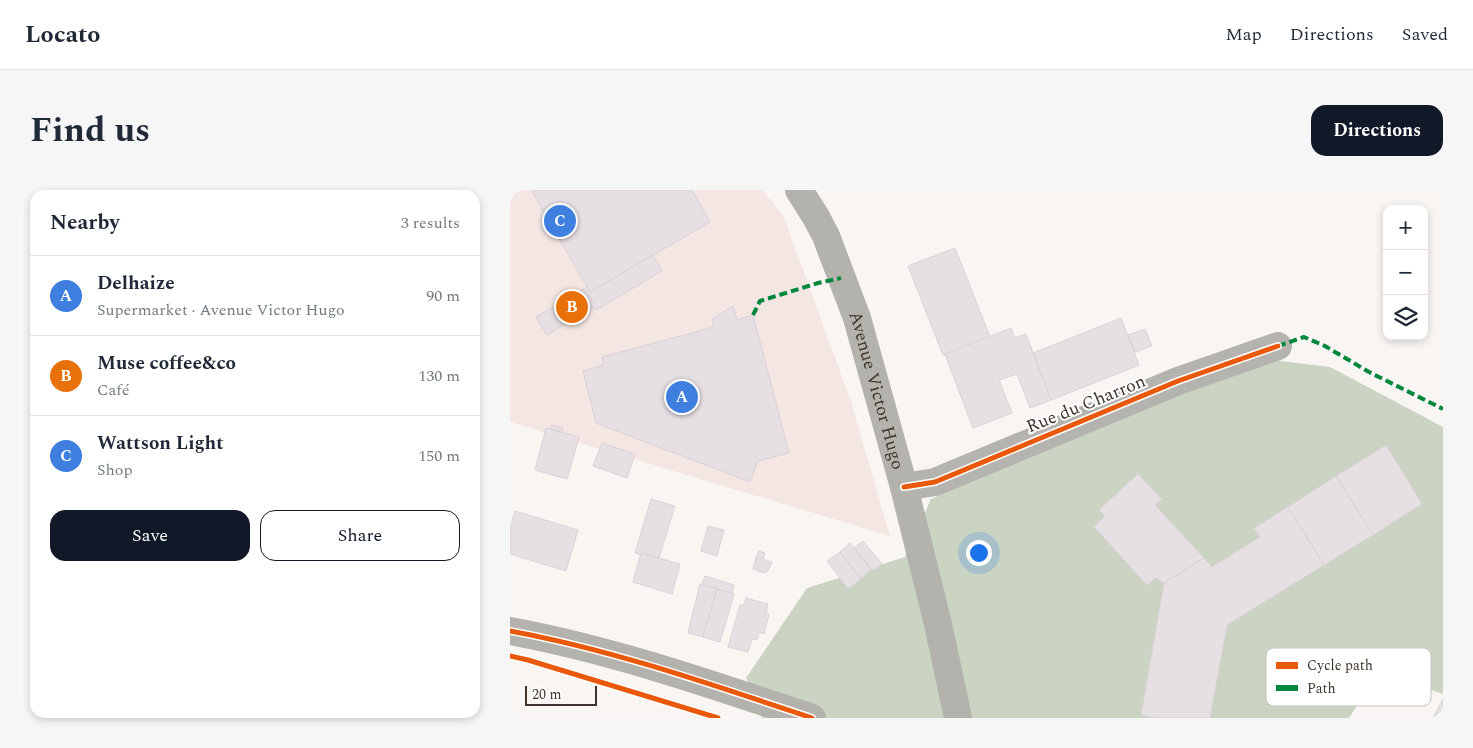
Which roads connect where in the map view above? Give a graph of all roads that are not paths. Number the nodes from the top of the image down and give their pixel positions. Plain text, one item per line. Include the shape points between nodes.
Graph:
1 (799, 190) edge
2 (1278, 346) dead end
3 (904, 487) junction
4 (510, 631) edge
5 (812, 718) edge
6 (958, 718) edge

1 - 3 main road, Avenue Victor Hugo via 826,236 857,318
2 - 3 street, Rue du Charron via 1178,381 934,482
3 - 6 main road, Avenue Victor Hugo
4 - 5 main road via 657,668

